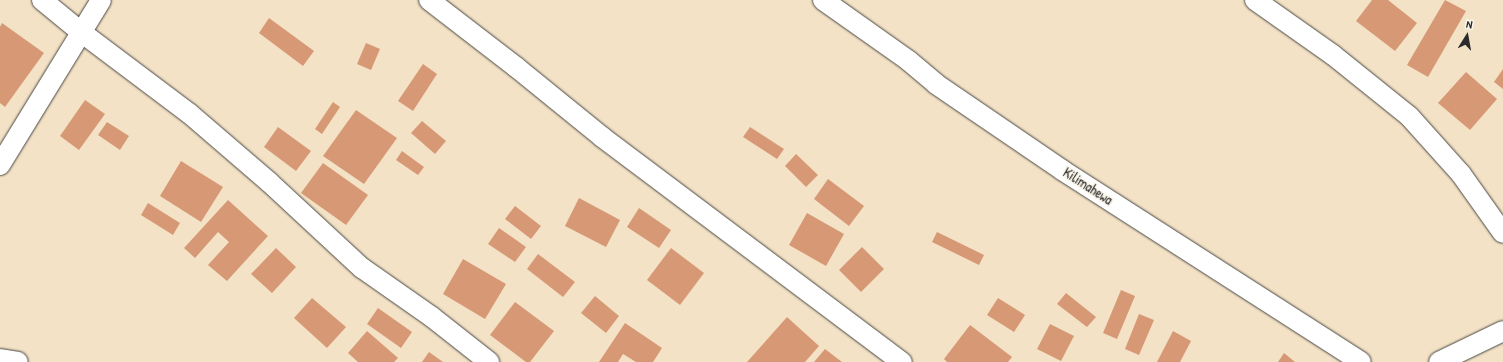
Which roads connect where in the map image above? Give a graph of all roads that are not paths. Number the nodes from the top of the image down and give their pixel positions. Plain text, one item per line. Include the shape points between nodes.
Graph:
1 (42, 0) edge
2 (101, 0) edge
3 (430, 0) edge
4 (823, 0) edge
5 (1255, 0) edge
6 (81, 32) junction
7 (0, 165) edge
8 (1503, 233) edge
9 (1503, 331) edge
10 (0, 359) edge
11 (18, 362) edge
12 (489, 362) edge
13 (902, 362) edge
14 (1361, 362) edge
15 (1439, 362) edge

1 - 6 street
2 - 6 street
3 - 13 street via 602,137
4 - 14 street, Kilimahewa via 909,61 936,84 1062,170
5 - 8 street via 1333,55 1409,116 1461,174
6 - 7 street
6 - 12 street via 190,114 269,182 362,268
9 - 15 street
10 - 11 street

